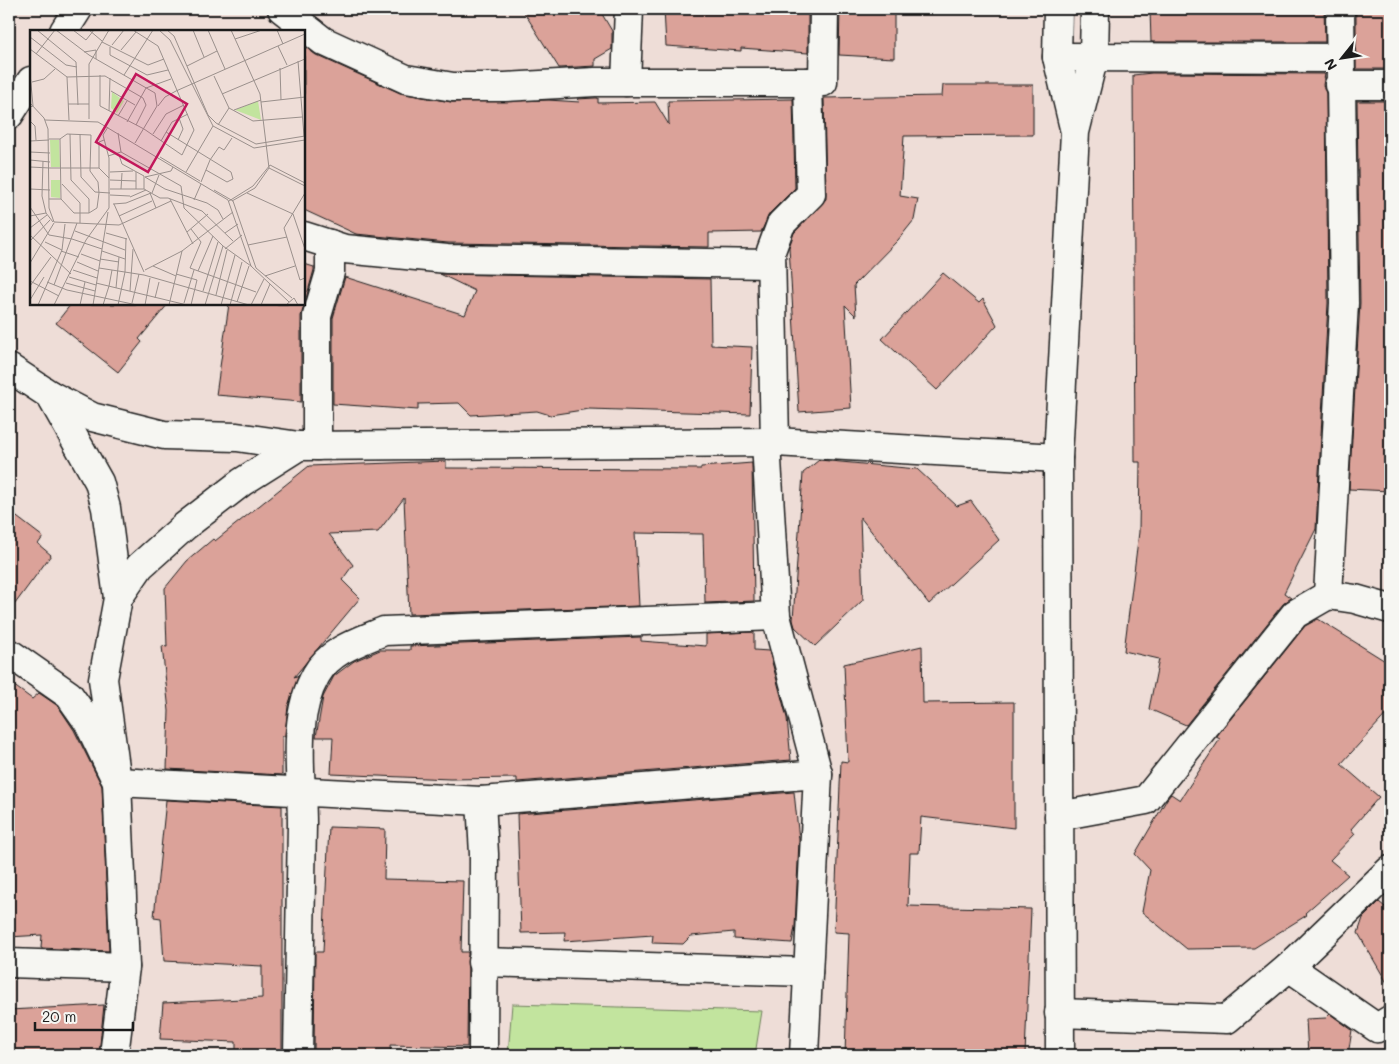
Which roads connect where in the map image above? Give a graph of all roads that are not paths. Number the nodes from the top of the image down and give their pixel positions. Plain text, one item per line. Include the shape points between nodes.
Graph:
1 (78, 9) edge
2 (283, 9) edge
3 (628, 9) edge
4 (824, 9) edge
5 (1058, 9) edge
6 (1095, 9) edge
7 (1340, 9) edge
8 (65, 30) edge
9 (1094, 56) junction
10 (1057, 57) junction
11 (1339, 72) junction
12 (626, 82) junction
13 (808, 82) junction
14 (30, 83) edge
15 (1390, 85) edge
16 (9, 115) edge
17 (1075, 132) junction
18 (305, 236) edge
19 (330, 244) junction
20 (771, 264) junction
21 (9, 368) edge
22 (50, 395) junction
23 (771, 442) junction
24 (308, 446) junction
25 (1058, 458) junction
26 (1328, 595) junction
27 (118, 598) junction
28 (1390, 609) edge
29 (776, 616) junction
30 (9, 653) edge
31 (818, 774) junction
32 (117, 782) junction
33 (302, 793) junction
34 (481, 800) junction
35 (1059, 816) junction
36 (1390, 870) edge
37 (482, 962) junction
38 (9, 963) edge
39 (125, 967) junction
40 (1289, 968) junction
41 (808, 972) junction
42 (1060, 1014) junction
43 (1390, 1020) edge
44 (114, 1055) edge
45 (298, 1055) edge
46 (482, 1055) edge
47 (804, 1055) edge
48 (1060, 1055) edge

1 - 8 street
2 - 12 street via 323,41 406,79 453,87
3 - 12 street
4 - 13 street via 823,82
5 - 10 street
6 - 9 street
7 - 11 street
9 - 10 street
9 - 11 street
9 - 17 street
10 - 17 street
11 - 15 street
11 - 26 street via 1344,303
12 - 13 street
13 - 20 street via 811,194 781,224 771,251
14 - 16 street
17 - 25 street
18 - 19 street
19 - 20 street via 345,249 447,259
19 - 24 street via 330,272 317,316
20 - 23 street
21 - 22 street
22 - 24 street via 92,417 164,435 237,437
22 - 27 street via 99,482 106,508
23 - 24 street
23 - 25 street
23 - 29 street
24 - 27 street via 242,482 185,526 140,566
25 - 35 street
26 - 28 street
26 - 35 street via 1295,614 1146,800
27 - 32 street via 103,679
29 - 31 street
29 - 33 street via 384,631 344,646 316,674 305,700 300,732
30 - 32 street via 69,695 93,731
31 - 34 street
31 - 41 street
32 - 33 street
32 - 39 street
33 - 34 street
33 - 45 street
34 - 37 street via 484,854
35 - 42 street
36 - 40 street
37 - 41 street
37 - 46 street
38 - 39 street
39 - 44 street
40 - 42 street via 1227,1019
40 - 43 street via 1377,1028
41 - 47 street
42 - 48 street

